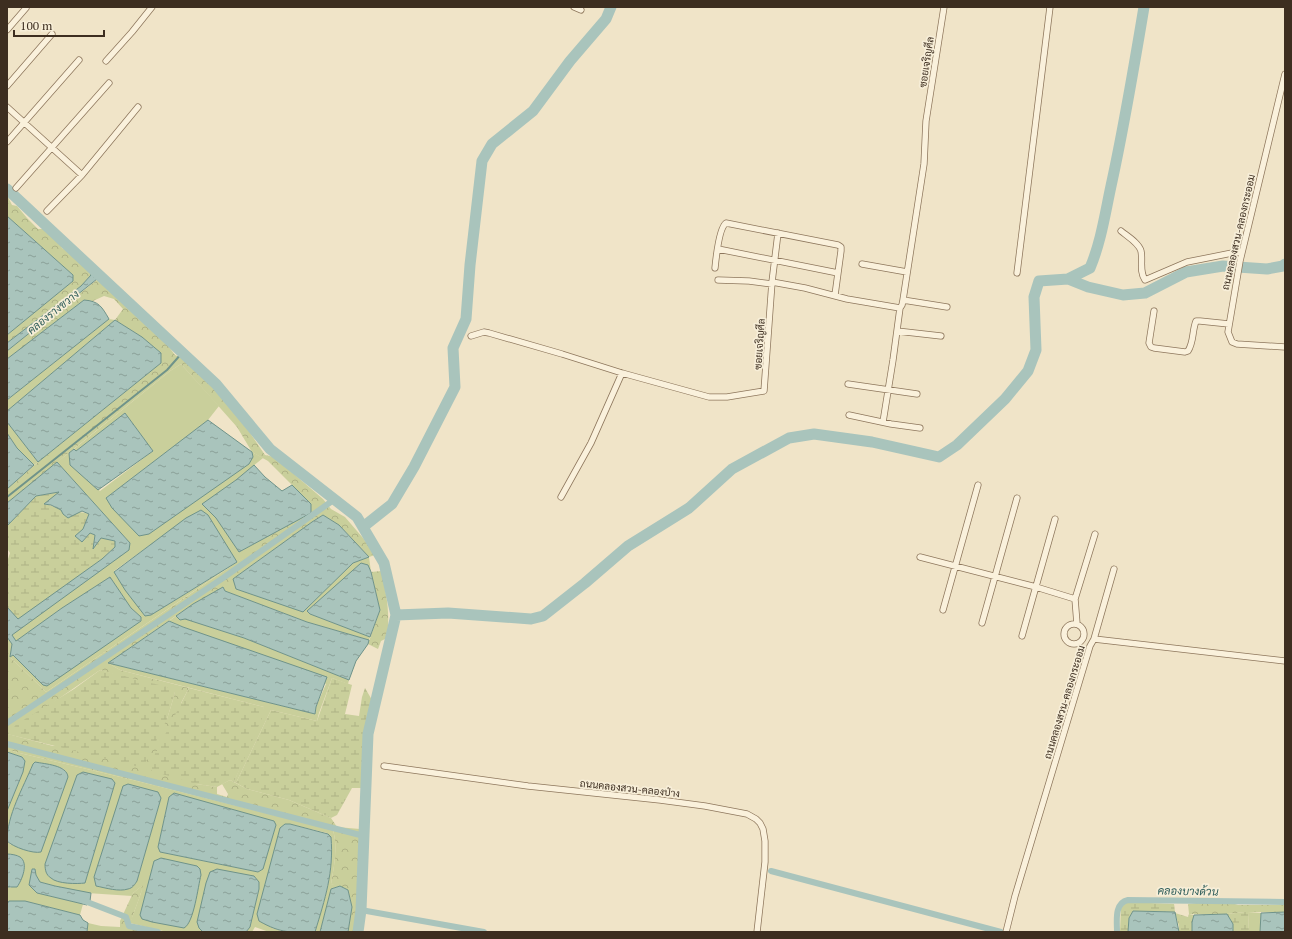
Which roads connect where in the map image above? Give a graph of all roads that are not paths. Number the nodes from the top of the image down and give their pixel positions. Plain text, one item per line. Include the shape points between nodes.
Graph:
1 (152, 7) edge
2 (574, 7) edge
3 (944, 7) edge
4 (1050, 7) edge
5 (26, 8) dead end
6 (581, 10) dead end
7 (7, 30) edge
8 (52, 34) dead end
9 (79, 60) dead end
10 (106, 61) dead end
11 (1285, 74) edge
12 (109, 83) dead end
13 (7, 86) edge
14 (7, 107) edge
15 (138, 107) dead end
16 (24, 122) junction
17 (7, 142) edge
18 (52, 147) junction
19 (82, 175) junction
20 (16, 188) dead end
21 (48, 212) dead end
22 (1121, 231) dead end
23 (778, 233) junction
24 (718, 249) junction
25 (1242, 251) junction
26 (774, 260) junction
27 (862, 264) dead end
28 (715, 268) dead end
29 (907, 272) junction
30 (838, 273) junction
31 (1017, 273) dead end
32 (718, 280) dead end
33 (772, 283) junction
34 (835, 296) junction
35 (903, 300) junction
36 (947, 307) dead end
37 (900, 308) junction
38 (1154, 311) dead end
39 (1229, 324) junction
40 (897, 332) junction
41 (471, 336) dead end
42 (941, 336) dead end
43 (1285, 347) edge
44 (622, 373) junction
45 (848, 384) dead end
46 (888, 390) junction
47 (917, 394) dead end
48 (849, 415) dead end
49 (883, 422) junction
50 (920, 428) dead end
51 (978, 485) dead end
52 (561, 497) dead end
53 (1017, 498) dead end
54 (1056, 519) dead end
55 (1095, 534) dead end
56 (920, 557) dead end
57 (956, 567) junction
58 (1114, 569) dead end
59 (995, 577) junction
60 (1036, 587) junction
61 (1075, 599) junction
62 (943, 610) dead end
63 (982, 623) dead end
64 (1077, 624) junction
65 (1022, 636) dead end
66 (1084, 637) junction
67 (1093, 641) junction
68 (1285, 661) edge
69 (384, 766) dead end
70 (1006, 931) edge
71 (757, 932) edge

1 - 10 street
2 - 6 street
3 - 29 street, ซอยเจริญศีล via 926,121 924,164
4 - 31 street
5 - 7 street
8 - 13 street
9 - 16 street
11 - 25 street, ถนนคลองสวน-คลองกระออม
12 - 18 street
14 - 16 street
15 - 19 street
16 - 17 street
16 - 18 street
18 - 19 street
18 - 20 street
19 - 21 street
22 - 25 street via 1141,251 1145,280 1187,262
23 - 24 street via 726,223
23 - 26 street
23 - 30 street via 839,246 842,250
24 - 26 street
24 - 28 street
25 - 39 street, ถนนคลองสวน-คลองกระออม
26 - 30 street
26 - 33 street
27 - 29 street
29 - 35 street, ซอยเจริญศีล
30 - 34 street
32 - 33 street
33 - 34 street
33 - 44 street, ซอยเจริญศีล via 764,391 709,397
34 - 37 street
35 - 36 street
35 - 37 street, ซอยเจริญศีล
37 - 40 street, ซอยเจริญศีล
38 - 39 street via 1149,343 1154,348 1185,352 1191,347 1196,321
39 - 43 street, ถนนคลองสวน-คลองกระออม via 1228,332 1232,342
40 - 42 street
40 - 46 street, ซอยเจริญศีล
41 - 44 street, ซอยเจริญศีล via 489,333
44 - 52 street via 591,443
45 - 46 street
46 - 47 street
46 - 49 street, ซอยเจริญศีล
48 - 49 street
49 - 50 street
51 - 57 street
53 - 59 street
54 - 60 street
55 - 61 street
56 - 57 street
57 - 59 street
57 - 62 street
58 - 67 street
59 - 60 street
59 - 63 street
60 - 61 street
60 - 65 street
61 - 64 street
64 - 66 street via 1084,629
64 - 66 street via 1071,624 1066,628 1065,638 1074,644
66 - 67 street
67 - 68 street, ถนนคลองสวน-คลองกระออม
67 - 70 street, ถนนคลองสวน-คลองกระออม
69 - 71 street, ถนนคลองสวน-คลองป่าง via 528,786 706,806 747,814 760,823 765,840

